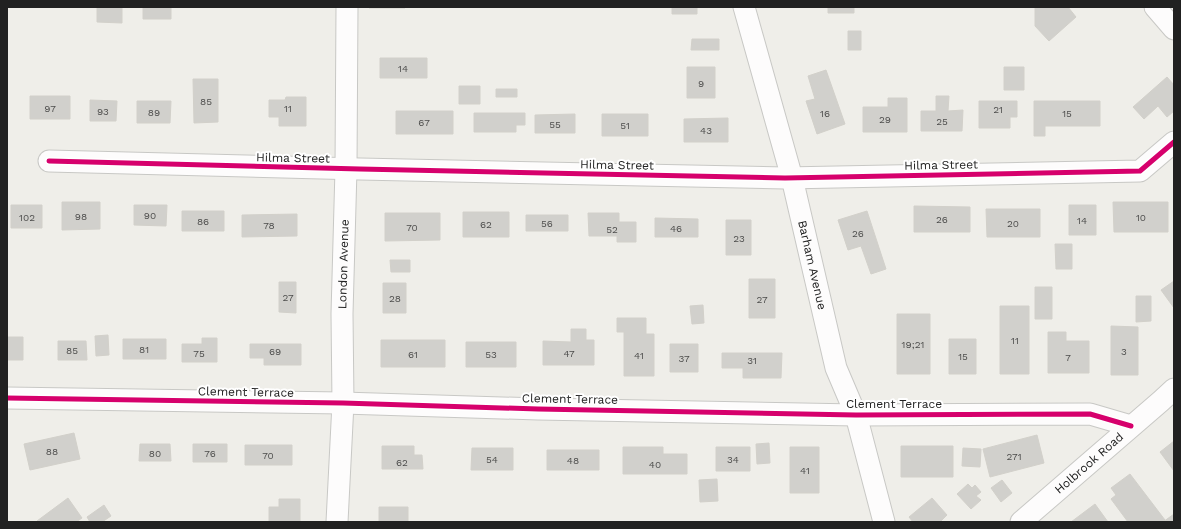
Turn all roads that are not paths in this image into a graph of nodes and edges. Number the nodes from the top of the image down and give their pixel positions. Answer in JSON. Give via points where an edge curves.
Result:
{"nodes":[{"id":1,"x":347,"y":7,"type":"edge"},
{"id":2,"x":744,"y":7,"type":"edge"},
{"id":3,"x":1155,"y":7,"type":"edge"},
{"id":4,"x":1174,"y":29,"type":"edge"},
{"id":5,"x":1174,"y":142,"type":"edge"},
{"id":6,"x":49,"y":161,"type":"dead end"},
{"id":7,"x":346,"y":169,"type":"junction"},
{"id":8,"x":792,"y":178,"type":"junction"},
{"id":9,"x":1174,"y":389,"type":"edge"},
{"id":10,"x":7,"y":398,"type":"edge"},
{"id":11,"x":343,"y":403,"type":"junction"},
{"id":12,"x":856,"y":415,"type":"junction"},
{"id":13,"x":1131,"y":426,"type":"junction"},
{"id":14,"x":337,"y":522,"type":"edge"},
{"id":15,"x":884,"y":522,"type":"edge"},
{"id":16,"x":1021,"y":522,"type":"edge"}],
"edges":[{"from":1,"to":7,"type":"street","name":"London Avenue"},
{"from":2,"to":8,"type":"street","name":"Barham Avenue"},
{"from":3,"to":4,"type":"street"},
{"from":5,"to":8,"type":"street","name":"Hilma Street","via":[[1140,171]]},
{"from":6,"to":7,"type":"street","name":"Hilma Street"},
{"from":7,"to":8,"type":"street","name":"Hilma Street"},
{"from":7,"to":11,"type":"street","name":"London Avenue","via":[[342,314]]},
{"from":8,"to":12,"type":"street","name":"Barham Avenue","via":[[836,368]]},
{"from":9,"to":13,"type":"street","name":"Holbrook Road"},
{"from":10,"to":11,"type":"street","name":"Clement Terrace"},
{"from":11,"to":12,"type":"street","name":"Clement Terrace"},
{"from":11,"to":14,"type":"street","name":"London Avenue"},
{"from":12,"to":13,"type":"street","name":"Clement Terrace","via":[[1090,414]]},
{"from":12,"to":15,"type":"street","name":"Barham Avenue"},
{"from":13,"to":16,"type":"street","name":"Holbrook Road"}]}
